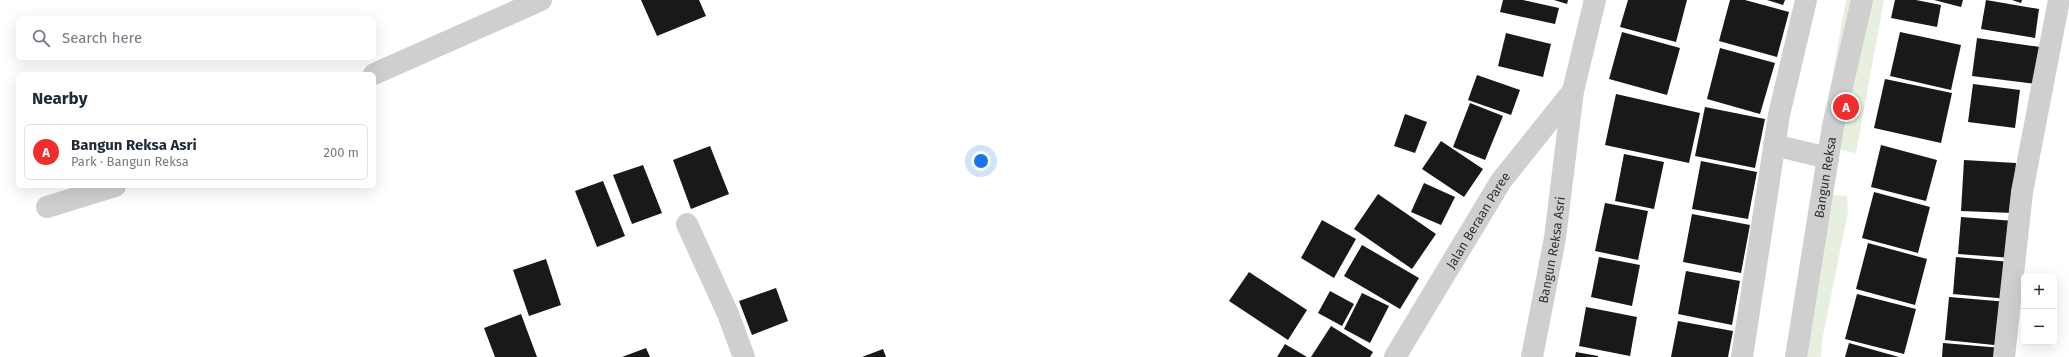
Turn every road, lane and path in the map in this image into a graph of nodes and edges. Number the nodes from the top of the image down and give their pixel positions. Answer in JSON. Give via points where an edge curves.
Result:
{"nodes":[{"id":1,"x":541,"y":0,"type":"edge"},
{"id":2,"x":1595,"y":0,"type":"edge"},
{"id":3,"x":1806,"y":0,"type":"edge"},
{"id":4,"x":1862,"y":0,"type":"edge"},
{"id":5,"x":2059,"y":0,"type":"edge"},
{"id":6,"x":376,"y":73,"type":"edge"},
{"id":7,"x":1574,"y":91,"type":"junction"},
{"id":8,"x":1774,"y":145,"type":"junction"},
{"id":9,"x":1828,"y":158,"type":"junction"},
{"id":10,"x":109,"y":188,"type":"edge"},
{"id":11,"x":47,"y":207,"type":"dead end"},
{"id":12,"x":687,"y":224,"type":"dead end"},
{"id":13,"x":742,"y":356,"type":"edge"},
{"id":14,"x":1395,"y":357,"type":"edge"},
{"id":15,"x":1532,"y":357,"type":"edge"},
{"id":16,"x":1742,"y":357,"type":"edge"},
{"id":17,"x":1796,"y":357,"type":"edge"},
{"id":18,"x":2004,"y":357,"type":"edge"}],
"edges":[{"from":1,"to":6,"type":"street"},
{"from":2,"to":7,"type":"street","name":"Bangun Reksa Asri"},
{"from":3,"to":8,"type":"street"},
{"from":4,"to":9,"type":"street","name":"Bangun Reksa"},
{"from":5,"to":18,"type":"street","via":[[2022,192]]},
{"from":7,"to":14,"type":"street","name":"Jalan Beraan Paree","via":[[1501,181]]},
{"from":7,"to":15,"type":"street","name":"Bangun Reksa Asri","via":[[1555,238]]},
{"from":8,"to":9,"type":"street"},
{"from":8,"to":16,"type":"street"},
{"from":9,"to":17,"type":"street","name":"Bangun Reksa"},
{"from":10,"to":11,"type":"street"},
{"from":12,"to":13,"type":"street","via":[[728,314]]}]}
